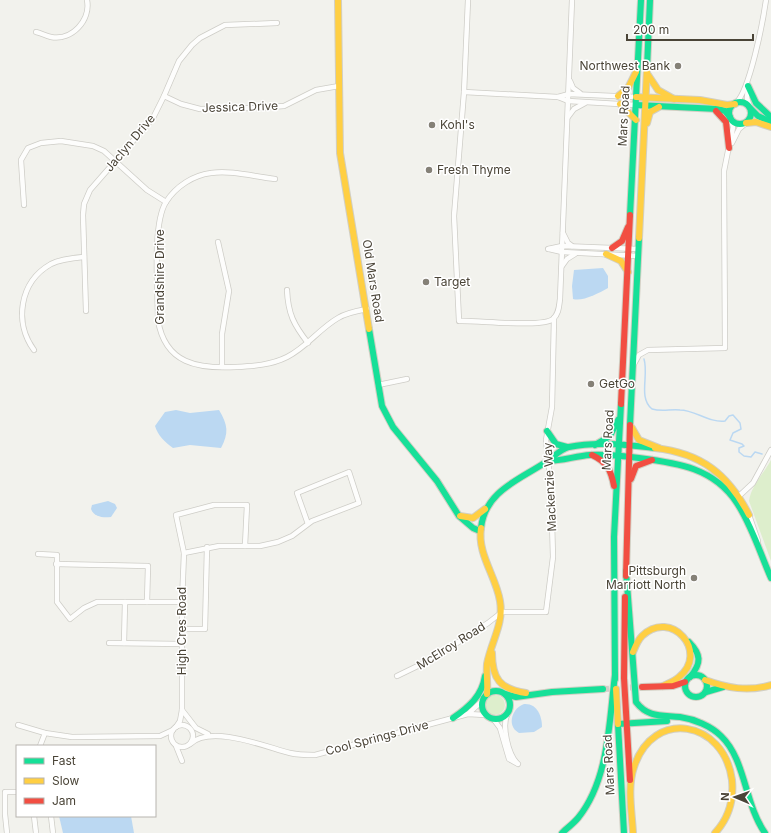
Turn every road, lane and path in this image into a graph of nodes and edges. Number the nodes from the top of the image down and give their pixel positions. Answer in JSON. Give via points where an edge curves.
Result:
{"nodes":[{"id":1,"x":87,"y":0,"type":"edge"},
{"id":2,"x":338,"y":0,"type":"edge"},
{"id":3,"x":468,"y":0,"type":"edge"},
{"id":4,"x":572,"y":0,"type":"edge"},
{"id":5,"x":641,"y":0,"type":"edge"},
{"id":6,"x":650,"y":0,"type":"edge"},
{"id":7,"x":766,"y":0,"type":"edge"},
{"id":8,"x":277,"y":23,"type":"dead end"},
{"id":9,"x":36,"y":32,"type":"dead end"},
{"id":10,"x":752,"y":63,"type":"junction"},
{"id":11,"x":638,"y":70,"type":"junction"},
{"id":12,"x":647,"y":71,"type":"junction"},
{"id":13,"x":570,"y":80,"type":"junction"},
{"id":14,"x":339,"y":86,"type":"junction"},
{"id":15,"x":748,"y":86,"type":"junction"},
{"id":16,"x":464,"y":92,"type":"junction"},
{"id":17,"x":569,"y":94,"type":"junction"},
{"id":18,"x":582,"y":94,"type":"junction"},
{"id":19,"x":164,"y":96,"type":"junction"},
{"id":20,"x":618,"y":96,"type":"junction"},
{"id":21,"x":558,"y":97,"type":"junction"},
{"id":22,"x":636,"y":97,"type":"junction"},
{"id":23,"x":646,"y":97,"type":"junction"},
{"id":24,"x":674,"y":98,"type":"junction"},
{"id":25,"x":568,"y":101,"type":"junction"},
{"id":26,"x":587,"y":102,"type":"junction"},
{"id":27,"x":736,"y":103,"type":"junction"},
{"id":28,"x":620,"y":104,"type":"junction"},
{"id":29,"x":636,"y":105,"type":"junction"},
{"id":30,"x":645,"y":106,"type":"junction"},
{"id":31,"x":659,"y":107,"type":"junction"},
{"id":32,"x":750,"y":107,"type":"junction"},
{"id":33,"x":709,"y":109,"type":"junction"},
{"id":34,"x":771,"y":117,"type":"edge"},
{"id":35,"x":568,"y":118,"type":"junction"},
{"id":36,"x":731,"y":118,"type":"junction"},
{"id":37,"x":636,"y":120,"type":"junction"},
{"id":38,"x":771,"y":122,"type":"edge"},
{"id":39,"x":746,"y":123,"type":"junction"},
{"id":40,"x":771,"y":127,"type":"edge"},
{"id":41,"x":729,"y":148,"type":"junction"},
{"id":42,"x":116,"y":161,"type":"junction"},
{"id":43,"x":641,"y":176,"type":"junction"},
{"id":44,"x":275,"y":180,"type":"dead end"},
{"id":45,"x":166,"y":202,"type":"junction"},
{"id":46,"x":24,"y":205,"type":"dead end"},
{"id":47,"x":630,"y":221,"type":"junction"},
{"id":48,"x":563,"y":232,"type":"junction"},
{"id":49,"x":218,"y":242,"type":"dead end"},
{"id":50,"x":562,"y":246,"type":"junction"},
{"id":51,"x":572,"y":246,"type":"junction"},
{"id":52,"x":612,"y":248,"type":"junction"},
{"id":53,"x":638,"y":249,"type":"junction"},
{"id":54,"x":562,"y":252,"type":"junction"},
{"id":55,"x":629,"y":252,"type":"junction"},
{"id":56,"x":578,"y":253,"type":"junction"},
{"id":57,"x":606,"y":254,"type":"junction"},
{"id":58,"x":638,"y":256,"type":"junction"},
{"id":59,"x":84,"y":257,"type":"junction"},
{"id":60,"x":561,"y":268,"type":"junction"},
{"id":61,"x":628,"y":273,"type":"junction"},
{"id":62,"x":287,"y":290,"type":"dead end"},
{"id":63,"x":366,"y":309,"type":"junction"},
{"id":64,"x":86,"y":311,"type":"dead end"},
{"id":65,"x":554,"y":318,"type":"junction"},
{"id":66,"x":308,"y":343,"type":"junction"},
{"id":67,"x":34,"y":350,"type":"dead end"},
{"id":68,"x":222,"y":368,"type":"junction"},
{"id":69,"x":632,"y":374,"type":"junction"},
{"id":70,"x":406,"y":379,"type":"dead end"},
{"id":71,"x":378,"y":385,"type":"junction"},
{"id":72,"x":620,"y":412,"type":"junction"},
{"id":73,"x":631,"y":424,"type":"junction"},
{"id":74,"x":547,"y":431,"type":"junction"},
{"id":75,"x":595,"y":445,"type":"junction"},
{"id":76,"x":619,"y":446,"type":"junction"},
{"id":77,"x":630,"y":446,"type":"junction"},
{"id":78,"x":568,"y":448,"type":"junction"},
{"id":79,"x":659,"y":448,"type":"junction"},
{"id":80,"x":771,"y":450,"type":"edge"},
{"id":81,"x":592,"y":455,"type":"junction"},
{"id":82,"x":618,"y":456,"type":"junction"},
{"id":83,"x":629,"y":457,"type":"junction"},
{"id":84,"x":652,"y":460,"type":"junction"},
{"id":85,"x":548,"y":461,"type":"junction"},
{"id":86,"x":628,"y":488,"type":"junction"},
{"id":87,"x":616,"y":495,"type":"junction"},
{"id":88,"x":739,"y":495,"type":"junction"},
{"id":89,"x":731,"y":496,"type":"junction"},
{"id":90,"x":736,"y":502,"type":"junction"},
{"id":91,"x":486,"y":508,"type":"junction"},
{"id":92,"x":749,"y":514,"type":"joint"},
{"id":93,"x":459,"y":516,"type":"junction"},
{"id":94,"x":308,"y":524,"type":"junction"},
{"id":95,"x":480,"y":531,"type":"junction"},
{"id":96,"x":245,"y":546,"type":"junction"},
{"id":97,"x":207,"y":547,"type":"junction"},
{"id":98,"x":184,"y":552,"type":"junction"},
{"id":99,"x":38,"y":554,"type":"dead end"},
{"id":100,"x":56,"y":564,"type":"junction"},
{"id":101,"x":766,"y":565,"type":"junction"},
{"id":102,"x":626,"y":571,"type":"junction"},
{"id":103,"x":771,"y":578,"type":"edge"},
{"id":104,"x":125,"y":602,"type":"junction"},
{"id":105,"x":147,"y":602,"type":"junction"},
{"id":106,"x":182,"y":602,"type":"junction"},
{"id":107,"x":502,"y":612,"type":"junction"},
{"id":108,"x":182,"y":629,"type":"junction"},
{"id":109,"x":689,"y":642,"type":"junction"},
{"id":110,"x":109,"y":643,"type":"dead end"},
{"id":111,"x":124,"y":643,"type":"junction"},
{"id":112,"x":182,"y":644,"type":"junction"},
{"id":113,"x":491,"y":650,"type":"junction"},
{"id":114,"x":632,"y":654,"type":"junction"},
{"id":115,"x":615,"y":675,"type":"junction"},
{"id":116,"x":397,"y":676,"type":"dead end"},
{"id":117,"x":690,"y":676,"type":"junction"},
{"id":118,"x":706,"y":680,"type":"junction"},
{"id":119,"x":685,"y":682,"type":"junction"},
{"id":120,"x":771,"y":685,"type":"edge"},
{"id":121,"x":663,"y":686,"type":"junction"},
{"id":122,"x":673,"y":686,"type":"junction"},
{"id":123,"x":642,"y":687,"type":"tunnel mouth"},
{"id":124,"x":723,"y":687,"type":"junction"},
{"id":125,"x":603,"y":689,"type":"tunnel mouth"},
{"id":126,"x":685,"y":690,"type":"junction"},
{"id":127,"x":498,"y":691,"type":"junction"},
{"id":128,"x":706,"y":692,"type":"junction"},
{"id":129,"x":487,"y":694,"type":"junction"},
{"id":130,"x":505,"y":694,"type":"junction"},
{"id":131,"x":534,"y":694,"type":"junction"},
{"id":132,"x":481,"y":702,"type":"junction"},
{"id":133,"x":510,"y":706,"type":"junction"},
{"id":134,"x":182,"y":710,"type":"junction"},
{"id":135,"x":468,"y":714,"type":"junction"},
{"id":136,"x":485,"y":715,"type":"junction"},
{"id":137,"x":507,"y":715,"type":"junction"},
{"id":138,"x":453,"y":718,"type":"junction"},
{"id":139,"x":494,"y":720,"type":"junction"},
{"id":140,"x":692,"y":721,"type":"junction"},
{"id":141,"x":618,"y":724,"type":"junction"},
{"id":142,"x":626,"y":724,"type":"junction"},
{"id":143,"x":18,"y":725,"type":"dead end"},
{"id":144,"x":175,"y":728,"type":"junction"},
{"id":145,"x":191,"y":730,"type":"junction"},
{"id":146,"x":44,"y":734,"type":"junction"},
{"id":147,"x":208,"y":734,"type":"junction"},
{"id":148,"x":160,"y":736,"type":"junction"},
{"id":149,"x":214,"y":737,"type":"junction"},
{"id":150,"x":40,"y":745,"type":"edge"},
{"id":151,"x":175,"y":745,"type":"junction"},
{"id":152,"x":189,"y":745,"type":"junction"},
{"id":153,"x":630,"y":790,"type":"junction"},
{"id":154,"x":16,"y":792,"type":"edge"},
{"id":155,"x":34,"y":817,"type":"edge"},
{"id":156,"x":51,"y":817,"type":"edge"},
{"id":157,"x":7,"y":833,"type":"edge"},
{"id":158,"x":36,"y":833,"type":"edge"},
{"id":159,"x":53,"y":833,"type":"edge"},
{"id":160,"x":562,"y":833,"type":"edge"},
{"id":161,"x":624,"y":833,"type":"edge"},
{"id":162,"x":633,"y":833,"type":"edge"},
{"id":163,"x":715,"y":833,"type":"edge"},
{"id":164,"x":765,"y":833,"type":"edge"}],
"edges":[{"from":1,"to":9,"type":"street","via":[[86,16],[74,32],[52,37]]},
{"from":2,"to":14,"type":"main road","name":"Old Mars Road"},
{"from":3,"to":16,"type":"street"},
{"from":4,"to":13,"type":"street","name":"Mackenzie Way"},
{"from":5,"to":11,"type":"main road","name":"Mars Road"},
{"from":6,"to":12,"type":"main road","name":"Mars Road"},
{"from":7,"to":10,"type":"street"},
{"from":8,"to":19,"type":"street","name":"Jaclyn Drive","via":[[225,25],[200,38],[178,62]]},
{"from":10,"to":15,"type":"street"},
{"from":10,"to":27,"type":"street","via":[[743,94]]},
{"from":11,"to":20,"type":"main road","via":[[628,88]]},
{"from":11,"to":22,"type":"main road","name":"Mars Road"},
{"from":12,"to":23,"type":"main road","name":"Mars Road"},
{"from":12,"to":24,"type":"main road","via":[[656,89]]},
{"from":13,"to":17,"type":"street","name":"Mackenzie Way"},
{"from":13,"to":18,"type":"street","via":[[573,88]]},
{"from":14,"to":19,"type":"street","name":"Jessica Drive","via":[[316,90],[284,106],[258,108],[200,108],[181,104]]},
{"from":14,"to":63,"type":"main road","name":"Old Mars Road","via":[[340,153]]},
{"from":15,"to":32,"type":"street","via":[[747,98]]},
{"from":15,"to":34,"type":"main road","via":[[756,103]]},
{"from":16,"to":21,"type":"street"},
{"from":16,"to":65,"type":"street","via":[[454,216],[459,321],[541,323]]},
{"from":17,"to":18,"type":"street"},
{"from":17,"to":21,"type":"street"},
{"from":17,"to":25,"type":"street","name":"Mackenzie Way"},
{"from":18,"to":20,"type":"street"},
{"from":19,"to":42,"type":"street","name":"Jaclyn Drive","via":[[153,118]]},
{"from":20,"to":22,"type":"street"},
{"from":21,"to":25,"type":"street"},
{"from":22,"to":23,"type":"main road"},
{"from":22,"to":29,"type":"main road","name":"Mars Road"},
{"from":23,"to":24,"type":"main road"},
{"from":23,"to":30,"type":"main road","name":"Mars Road"},
{"from":24,"to":27,"type":"main road","via":[[727,105]]},
{"from":25,"to":26,"type":"street"},
{"from":25,"to":35,"type":"street","name":"Mackenzie Way"},
{"from":26,"to":28,"type":"street"},
{"from":26,"to":35,"type":"street","via":[[574,109]]},
{"from":27,"to":32,"type":"main road","via":[[744,103]]},
{"from":27,"to":36,"type":"main road","via":[[730,108]]},
{"from":28,"to":29,"type":"street"},
{"from":28,"to":37,"type":"main road"},
{"from":29,"to":30,"type":"main road"},
{"from":29,"to":37,"type":"main road","name":"Mars Road"},
{"from":30,"to":31,"type":"main road"},
{"from":30,"to":43,"type":"main road","name":"Mars Road"},
{"from":31,"to":33,"type":"main road"},
{"from":31,"to":43,"type":"main road","via":[[652,110],[648,118]]},
{"from":32,"to":38,"type":"main road","via":[[758,116]]},
{"from":32,"to":39,"type":"main road","via":[[751,117]]},
{"from":33,"to":36,"type":"main road","via":[[723,110]]},
{"from":33,"to":41,"type":"main road","via":[[719,112],[726,119]]},
{"from":35,"to":48,"type":"street","name":"Mackenzie Way"},
{"from":36,"to":39,"type":"main road","via":[[737,124]]},
{"from":36,"to":41,"type":"street","via":[[733,130]]},
{"from":37,"to":47,"type":"main road","name":"Mars Road"},
{"from":39,"to":40,"type":"main road","via":[[756,122]]},
{"from":39,"to":41,"type":"street","via":[[739,129]]},
{"from":41,"to":69,"type":"street","via":[[724,171],[725,348],[643,352],[637,357]]},
{"from":42,"to":45,"type":"street","via":[[147,190]]},
{"from":42,"to":46,"type":"street","via":[[94,146],[61,141],[34,145],[28,148],[21,160]]},
{"from":42,"to":59,"type":"street","name":"Jaclyn Drive","via":[[86,196],[83,216]]},
{"from":43,"to":53,"type":"main road","name":"Mars Road"},
{"from":44,"to":45,"type":"street","name":"Grandshire Drive","via":[[225,173],[205,174],[183,184]]},
{"from":45,"to":68,"type":"street","name":"Grandshire Drive","via":[[161,214],[158,240],[159,328],[168,346],[182,359],[201,367]]},
{"from":47,"to":52,"type":"main road","via":[[622,241]]},
{"from":47,"to":55,"type":"main road","name":"Mars Road"},
{"from":48,"to":50,"type":"street","name":"Mackenzie Way"},
{"from":48,"to":51,"type":"street","via":[[566,241]]},
{"from":49,"to":68,"type":"street","via":[[229,287],[222,334]]},
{"from":50,"to":51,"type":"street"},
{"from":50,"to":54,"type":"street","name":"Mackenzie Way"},
{"from":50,"to":54,"type":"street","via":[[548,249]]},
{"from":51,"to":52,"type":"street"},
{"from":52,"to":55,"type":"street"},
{"from":53,"to":55,"type":"street"},
{"from":53,"to":58,"type":"main road","name":"Mars Road"},
{"from":54,"to":56,"type":"street"},
{"from":54,"to":60,"type":"street","name":"Mackenzie Way"},
{"from":55,"to":57,"type":"street"},
{"from":55,"to":58,"type":"street"},
{"from":55,"to":61,"type":"main road","name":"Mars Road"},
{"from":56,"to":57,"type":"street"},
{"from":56,"to":60,"type":"street","via":[[567,259]]},
{"from":57,"to":61,"type":"main road","via":[[621,261]]},
{"from":58,"to":69,"type":"main road","name":"Mars Road"},
{"from":59,"to":64,"type":"street","name":"Jaclyn Drive"},
{"from":59,"to":67,"type":"street","via":[[50,264],[29,286],[23,302],[22,318],[27,340]]},
{"from":60,"to":65,"type":"street","name":"Mackenzie Way","via":[[558,313]]},
{"from":61,"to":72,"type":"main road","name":"Mars Road"},
{"from":62,"to":66,"type":"street","via":[[288,304],[295,326]]},
{"from":63,"to":66,"type":"street","name":"Grandshire Drive","via":[[344,314]]},
{"from":63,"to":71,"type":"main road","name":"Old Mars Road"},
{"from":65,"to":74,"type":"street","name":"Mackenzie Way","via":[[552,407]]},
{"from":66,"to":68,"type":"street","name":"Grandshire Drive","via":[[294,354],[266,364]]},
{"from":69,"to":73,"type":"main road","name":"Mars Road"},
{"from":70,"to":71,"type":"street"},
{"from":71,"to":93,"type":"main road","name":"Old Mars Road","via":[[386,417],[437,481]]},
{"from":72,"to":75,"type":"main road","via":[[612,432],[604,441]]},
{"from":72,"to":76,"type":"main road","name":"Mars Road"},
{"from":73,"to":77,"type":"main road","name":"Mars Road"},
{"from":73,"to":79,"type":"main road","via":[[634,435],[639,440]]},
{"from":74,"to":78,"type":"main road","via":[[556,444]]},
{"from":74,"to":85,"type":"street","name":"Mackenzie Way"},
{"from":75,"to":76,"type":"main road"},
{"from":75,"to":78,"type":"main road"},
{"from":76,"to":77,"type":"main road"},
{"from":76,"to":82,"type":"main road","name":"Mars Road"},
{"from":77,"to":79,"type":"main road"},
{"from":77,"to":83,"type":"main road","name":"Mars Road"},
{"from":78,"to":85,"type":"main road","via":[[554,454]]},
{"from":79,"to":88,"type":"main road","via":[[695,457],[721,474]]},
{"from":80,"to":88,"type":"street","via":[[753,482]]},
{"from":81,"to":82,"type":"main road"},
{"from":81,"to":85,"type":"main road"},
{"from":81,"to":87,"type":"main road","via":[[604,461],[610,468]]},
{"from":82,"to":83,"type":"main road"},
{"from":82,"to":87,"type":"main road","name":"Mars Road"},
{"from":83,"to":84,"type":"main road"},
{"from":83,"to":86,"type":"main road","name":"Mars Road"},
{"from":84,"to":86,"type":"main road","via":[[636,466]]},
{"from":84,"to":89,"type":"main road","via":[[671,460],[696,468],[718,482]]},
{"from":85,"to":91,"type":"main road","via":[[507,485]]},
{"from":85,"to":107,"type":"street","name":"Mackenzie Way","via":[[553,551],[546,612]]},
{"from":86,"to":102,"type":"main road","name":"Mars Road"},
{"from":87,"to":115,"type":"main road","name":"Mars Road"},
{"from":88,"to":89,"type":"street"},
{"from":88,"to":90,"type":"street"},
{"from":88,"to":92,"type":"main road"},
{"from":89,"to":90,"type":"main road"},
{"from":90,"to":101,"type":"main road"},
{"from":91,"to":93,"type":"main road","via":[[473,518]]},
{"from":91,"to":95,"type":"main road"},
{"from":92,"to":101,"type":"street"},
{"from":93,"to":95,"type":"main road","name":"Old Mars Road"},
{"from":94,"to":94,"type":"street","via":[[359,503],[350,472],[297,493]]},
{"from":94,"to":96,"type":"street","via":[[292,536],[278,542]]},
{"from":95,"to":107,"type":"main road","via":[[484,560],[499,596]]},
{"from":96,"to":97,"type":"street"},
{"from":96,"to":98,"type":"street","name":"High Cres Road","via":[[247,505],[214,505],[176,515]]},
{"from":97,"to":98,"type":"street"},
{"from":97,"to":108,"type":"street","via":[[205,629]]},
{"from":98,"to":106,"type":"street","name":"High Cres Road"},
{"from":99,"to":100,"type":"street","via":[[57,555]]},
{"from":100,"to":104,"type":"street","via":[[57,602],[70,619],[94,603]]},
{"from":100,"to":105,"type":"street","via":[[148,566]]},
{"from":101,"to":103,"type":"main road"},
{"from":102,"to":114,"type":"main road"},
{"from":102,"to":142,"type":"main road","name":"Mars Road"},
{"from":104,"to":105,"type":"street"},
{"from":104,"to":111,"type":"street"},
{"from":105,"to":106,"type":"street"},
{"from":106,"to":108,"type":"street","name":"High Cres Road"},
{"from":107,"to":113,"type":"main road"},
{"from":107,"to":116,"type":"street","name":"McElroy Road","via":[[488,624],[432,659]]},
{"from":108,"to":112,"type":"street","name":"High Cres Road"},
{"from":109,"to":114,"type":"main road","via":[[680,632],[659,626],[650,629],[639,638]]},
{"from":109,"to":117,"type":"main road","via":[[698,651],[699,662]]},
{"from":109,"to":121,"type":"main road","via":[[690,653],[682,676]]},
{"from":110,"to":111,"type":"street"},
{"from":111,"to":112,"type":"street"},
{"from":112,"to":134,"type":"street","name":"High Cres Road"},
{"from":113,"to":127,"type":"main road","via":[[489,676]]},
{"from":113,"to":129,"type":"main road","via":[[487,666]]},
{"from":113,"to":131,"type":"main road","via":[[493,671],[500,682],[510,691]]},
{"from":113,"to":138,"type":"main road","via":[[486,662],[485,680],[478,696],[470,706]]},
{"from":114,"to":140,"type":"main road","via":[[635,697],[639,708],[649,715],[681,717]]},
{"from":115,"to":141,"type":"main road","name":"Mars Road"},
{"from":115,"to":160,"type":"main road","via":[[607,736],[596,789],[582,814]]},
{"from":117,"to":118,"type":"main road","via":[[698,675]]},
{"from":117,"to":119,"type":"main road"},
{"from":118,"to":124,"type":"main road"},
{"from":118,"to":128,"type":"main road"},
{"from":119,"to":122,"type":"main road"},
{"from":119,"to":126,"type":"main road"},
{"from":120,"to":124,"type":"main road","via":[[755,688]]},
{"from":121,"to":122,"type":"main road"},
{"from":121,"to":123,"type":"main road"},
{"from":122,"to":126,"type":"main road"},
{"from":124,"to":128,"type":"main road"},
{"from":125,"to":131,"type":"main road"},
{"from":126,"to":128,"type":"main road","via":[[693,698],[700,697]]},
{"from":127,"to":129,"type":"main road"},
{"from":127,"to":130,"type":"main road"},
{"from":129,"to":132,"type":"main road"},
{"from":130,"to":131,"type":"main road","via":[[516,697]]},
{"from":130,"to":133,"type":"main road"},
{"from":131,"to":133,"type":"main road"},
{"from":132,"to":135,"type":"street","name":"Cool Springs Drive"},
{"from":132,"to":136,"type":"main road"},
{"from":133,"to":137,"type":"main road"},
{"from":134,"to":144,"type":"street","name":"High Cres Road","via":[[180,721]]},
{"from":134,"to":147,"type":"street","via":[[196,728]]},
{"from":135,"to":136,"type":"street","name":"Cool Springs Drive"},
{"from":135,"to":138,"type":"street","name":"Cool Springs Drive"},
{"from":136,"to":139,"type":"main road"},
{"from":137,"to":139,"type":"main road"},
{"from":137,"to":139,"type":"street","via":[[505,728],[512,755],[518,764],[509,759],[500,728]]},
{"from":138,"to":149,"type":"street","name":"Cool Springs Drive","via":[[315,755],[290,753],[250,740]]},
{"from":140,"to":142,"type":"main road"},
{"from":140,"to":164,"type":"main road","via":[[714,730],[730,746],[738,764],[750,808]]},
{"from":141,"to":142,"type":"main road"},
{"from":141,"to":161,"type":"main road","name":"Mars Road"},
{"from":142,"to":153,"type":"main road","name":"Mars Road"},
{"from":143,"to":146,"type":"street"},
{"from":144,"to":145,"type":"street","via":[[183,725]]},
{"from":144,"to":148,"type":"street"},
{"from":144,"to":151,"type":"street","via":[[171,737]]},
{"from":145,"to":147,"type":"street","name":"Cool Springs Drive"},
{"from":145,"to":152,"type":"street","via":[[193,737]]},
{"from":146,"to":148,"type":"street","via":[[72,737]]},
{"from":146,"to":150,"type":"street"},
{"from":147,"to":149,"type":"street","name":"Cool Springs Drive"},
{"from":148,"to":151,"type":"street"},
{"from":149,"to":152,"type":"street","name":"Cool Springs Drive","via":[[198,739]]},
{"from":151,"to":152,"type":"street","via":[[182,748]]},
{"from":151,"to":152,"type":"street","via":[[182,761]]},
{"from":153,"to":162,"type":"main road","name":"Mars Road"},
{"from":153,"to":163,"type":"main road","via":[[637,757],[654,737],[680,728],[704,733],[725,753],[733,776],[731,808]]},
{"from":154,"to":157,"type":"street","via":[[5,792]]},
{"from":155,"to":158,"type":"street"},
{"from":156,"to":159,"type":"street"}]}
